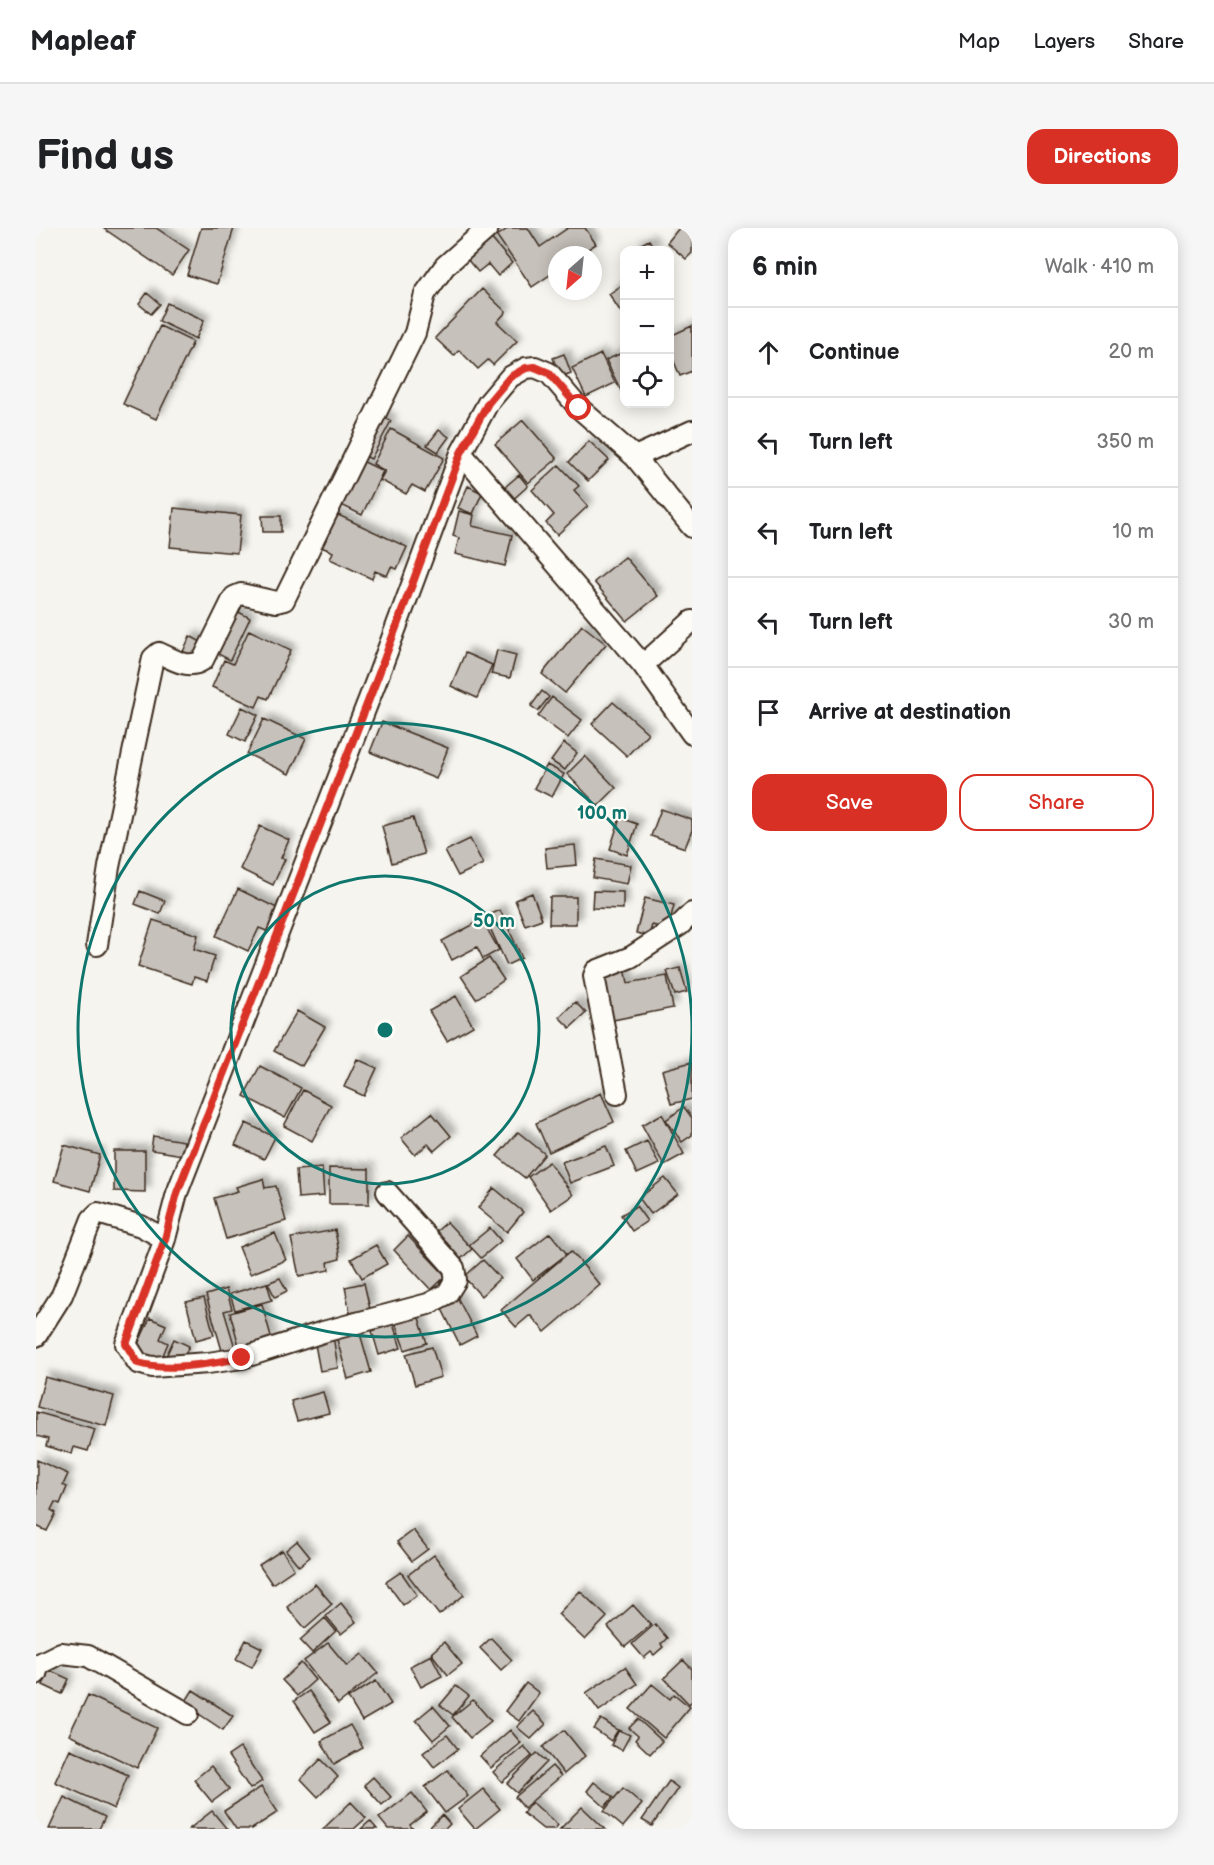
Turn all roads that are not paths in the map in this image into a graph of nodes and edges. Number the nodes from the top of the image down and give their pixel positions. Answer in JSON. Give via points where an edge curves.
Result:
{"nodes":[{"id":1,"x":488,"y":228,"type":"edge"},
{"id":2,"x":692,"y":431,"type":"edge"},
{"id":3,"x":461,"y":453,"type":"junction"},
{"id":4,"x":635,"y":458,"type":"junction"},
{"id":5,"x":692,"y":527,"type":"edge"},
{"id":6,"x":692,"y":621,"type":"edge"},
{"id":7,"x":643,"y":665,"type":"junction"},
{"id":8,"x":692,"y":734,"type":"edge"},
{"id":9,"x":692,"y":913,"type":"edge"},
{"id":10,"x":96,"y":945,"type":"dead end"},
{"id":11,"x":617,"y":1094,"type":"dead end"},
{"id":12,"x":387,"y":1192,"type":"dead end"},
{"id":13,"x":165,"y":1239,"type":"junction"},
{"id":14,"x":36,"y":1336,"type":"edge"},
{"id":15,"x":36,"y":1674,"type":"edge"},
{"id":16,"x":188,"y":1714,"type":"dead end"}],
"edges":[{"from":1,"to":10,"type":"street","via":[[445,266],[425,294],[415,333],[284,600],[276,602],[249,594],[234,597],[203,660],[195,665],[159,653],[153,658]]},
{"from":2,"to":4,"type":"street"},
{"from":3,"to":4,"type":"street","via":[[488,403],[510,377],[535,367],[549,373],[579,408]]},
{"from":3,"to":7,"type":"street"},
{"from":3,"to":13,"type":"street","via":[[177,1193]]},
{"from":4,"to":5,"type":"street"},
{"from":6,"to":7,"type":"street"},
{"from":7,"to":8,"type":"street"},
{"from":9,"to":11,"type":"street","via":[[680,926],[631,957],[596,971]]},
{"from":12,"to":13,"type":"street","via":[[454,1268],[456,1280],[447,1294],[428,1304],[242,1358],[152,1367],[138,1363],[128,1349],[126,1344]]},
{"from":13,"to":14,"type":"street","via":[[141,1226],[98,1213],[92,1219],[62,1295]]},
{"from":15,"to":16,"type":"street","via":[[39,1664],[61,1653],[88,1656]]}]}
